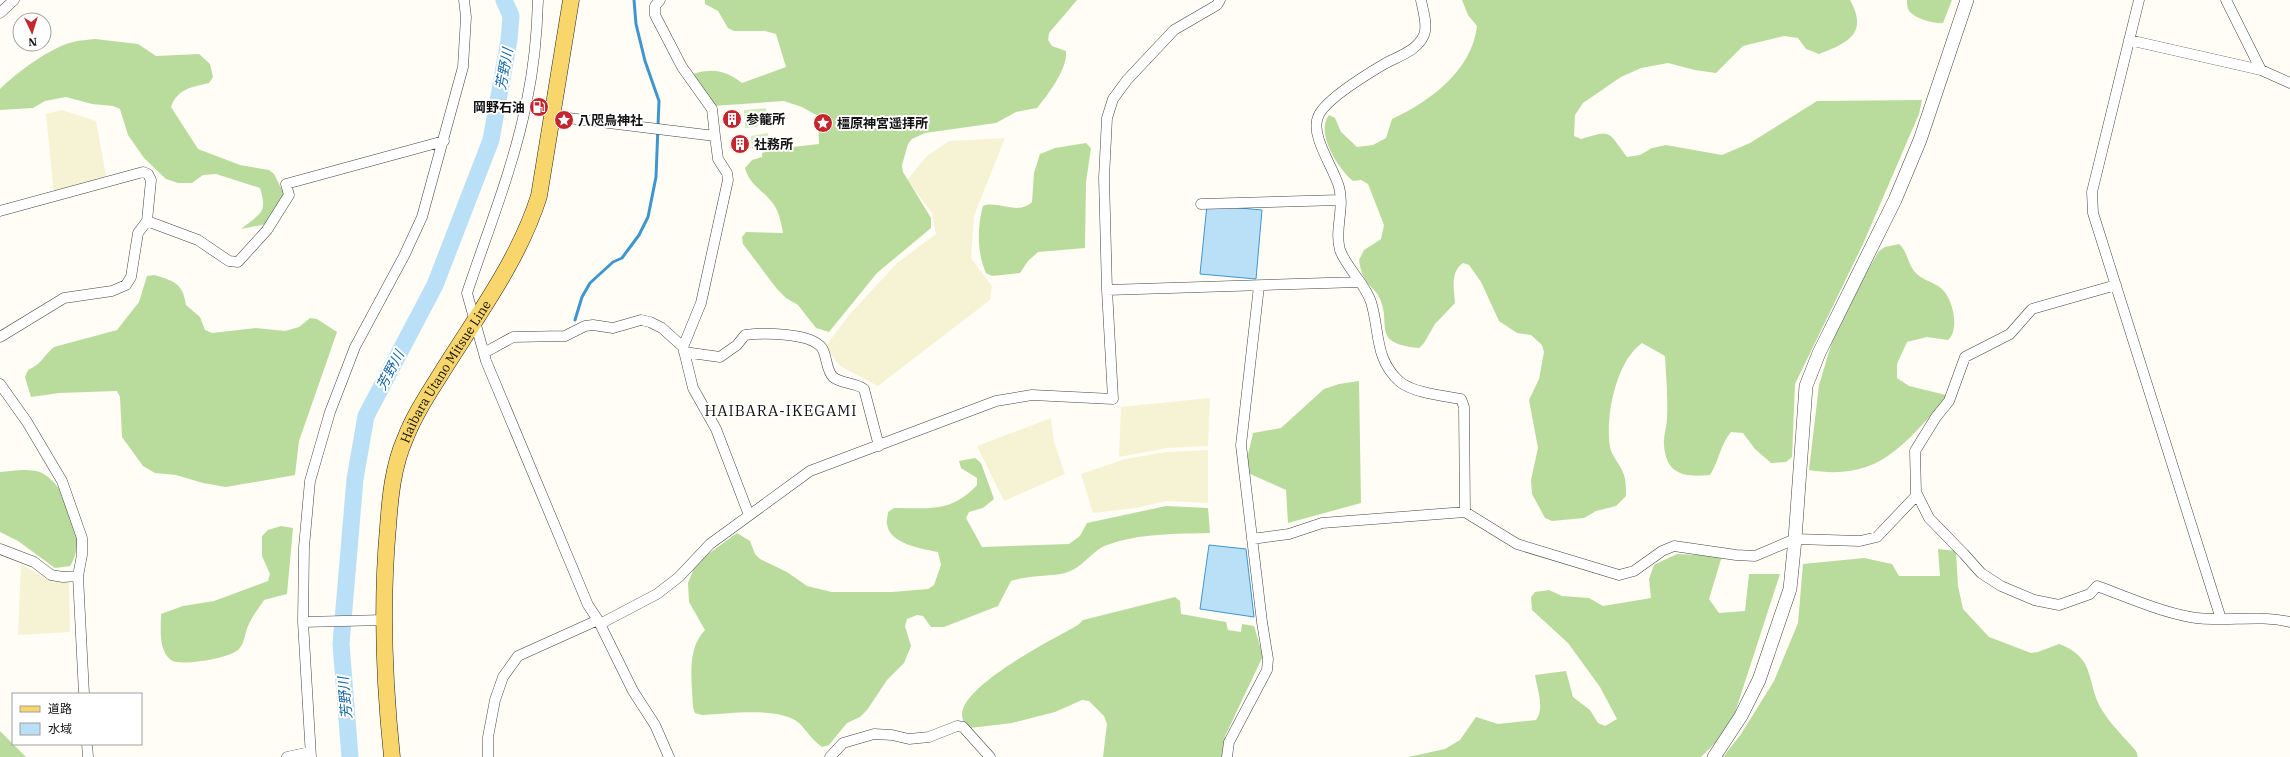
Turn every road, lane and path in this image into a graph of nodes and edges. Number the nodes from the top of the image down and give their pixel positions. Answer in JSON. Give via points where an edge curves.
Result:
{"nodes":[{"id":1,"x":14,"y":0,"type":"edge"},
{"id":2,"x":464,"y":0,"type":"edge"},
{"id":3,"x":538,"y":0,"type":"edge"},
{"id":4,"x":571,"y":0,"type":"edge"},
{"id":5,"x":660,"y":0,"type":"edge"},
{"id":6,"x":1220,"y":0,"type":"edge"},
{"id":7,"x":1421,"y":0,"type":"edge"},
{"id":8,"x":1967,"y":0,"type":"edge"},
{"id":9,"x":2139,"y":0,"type":"edge"},
{"id":10,"x":2226,"y":0,"type":"edge"},
{"id":11,"x":0,"y":12,"type":"edge"},
{"id":12,"x":2130,"y":40,"type":"junction"},
{"id":13,"x":2261,"y":70,"type":"junction"},
{"id":14,"x":2290,"y":82,"type":"edge"},
{"id":15,"x":552,"y":116,"type":"junction"},
{"id":16,"x":715,"y":136,"type":"junction"},
{"id":17,"x":444,"y":141,"type":"junction"},
{"id":18,"x":1340,"y":200,"type":"junction"},
{"id":19,"x":1201,"y":204,"type":"dead end"},
{"id":20,"x":0,"y":211,"type":"edge"},
{"id":21,"x":147,"y":221,"type":"junction"},
{"id":22,"x":1360,"y":282,"type":"junction"},
{"id":23,"x":2116,"y":285,"type":"junction"},
{"id":24,"x":1259,"y":286,"type":"junction"},
{"id":25,"x":1107,"y":290,"type":"junction"},
{"id":26,"x":473,"y":320,"type":"junction"},
{"id":27,"x":0,"y":337,"type":"edge"},
{"id":28,"x":684,"y":349,"type":"junction"},
{"id":29,"x":484,"y":353,"type":"junction"},
{"id":30,"x":0,"y":384,"type":"edge"},
{"id":31,"x":879,"y":446,"type":"junction"},
{"id":32,"x":1916,"y":492,"type":"junction"},
{"id":33,"x":1465,"y":512,"type":"junction"},
{"id":34,"x":749,"y":515,"type":"junction"},
{"id":35,"x":1252,"y":539,"type":"junction"},
{"id":36,"x":1796,"y":539,"type":"junction"},
{"id":37,"x":0,"y":549,"type":"edge"},
{"id":38,"x":78,"y":576,"type":"junction"},
{"id":39,"x":2220,"y":619,"type":"junction"},
{"id":40,"x":379,"y":620,"type":"junction"},
{"id":41,"x":306,"y":622,"type":"junction"},
{"id":42,"x":599,"y":622,"type":"junction"},
{"id":43,"x":2290,"y":622,"type":"edge"},
{"id":44,"x":84,"y":693,"type":"edge"},
{"id":45,"x":87,"y":745,"type":"edge"},
{"id":46,"x":310,"y":754,"type":"edge"},
{"id":47,"x":88,"y":757,"type":"edge"},
{"id":48,"x":287,"y":757,"type":"edge"},
{"id":49,"x":392,"y":757,"type":"edge"},
{"id":50,"x":488,"y":757,"type":"edge"},
{"id":51,"x":669,"y":757,"type":"edge"},
{"id":52,"x":830,"y":757,"type":"edge"},
{"id":53,"x":990,"y":757,"type":"edge"},
{"id":54,"x":1228,"y":757,"type":"edge"},
{"id":55,"x":1714,"y":757,"type":"edge"}],
"edges":[{"from":1,"to":11,"type":"street"},
{"from":2,"to":17,"type":"street","via":[[466,17],[463,67]]},
{"from":3,"to":26,"type":"street","via":[[536,44],[527,101],[513,155],[467,293]]},
{"from":4,"to":15,"type":"main road","name":"Haibara Utano Mitsue Line"},
{"from":5,"to":16,"type":"street","via":[[655,6],[655,15],[682,67],[712,109]]},
{"from":6,"to":25,"type":"street","via":[[1217,5],[1174,30],[1127,80],[1113,99],[1107,118],[1104,178]]},
{"from":7,"to":18,"type":"street","via":[[1425,23],[1424,35],[1417,46],[1384,64],[1326,104],[1318,117],[1316,130],[1339,188]]},
{"from":8,"to":36,"type":"street","via":[[1920,140],[1898,193],[1806,386]]},
{"from":9,"to":12,"type":"street"},
{"from":10,"to":13,"type":"street"},
{"from":12,"to":13,"type":"street"},
{"from":12,"to":23,"type":"street","via":[[2092,192],[2093,213]]},
{"from":13,"to":14,"type":"street"},
{"from":15,"to":16,"type":"street"},
{"from":15,"to":26,"type":"main road","name":"Haibara Utano Mitsue Line","via":[[539,196],[530,224],[510,263]]},
{"from":16,"to":28,"type":"street","via":[[718,159],[727,173],[728,180],[702,303]]},
{"from":17,"to":21,"type":"street","via":[[286,184],[289,195],[267,230],[238,262],[229,261],[198,240]]},
{"from":17,"to":41,"type":"street","via":[[422,217],[355,348],[330,412],[310,481],[304,547]]},
{"from":18,"to":19,"type":"street"},
{"from":18,"to":22,"type":"street","via":[[1340,249],[1347,266]]},
{"from":20,"to":21,"type":"street","via":[[143,172],[148,174],[151,180]]},
{"from":21,"to":27,"type":"street","via":[[138,233],[131,277],[126,285],[112,291],[64,298]]},
{"from":22,"to":24,"type":"street"},
{"from":22,"to":33,"type":"street","via":[[1371,301],[1382,358],[1401,382],[1426,393],[1461,400],[1464,407]]},
{"from":23,"to":32,"type":"street","via":[[2032,309],[2010,334],[1965,356],[1949,401],[1915,451]]},
{"from":23,"to":39,"type":"street"},
{"from":24,"to":25,"type":"street"},
{"from":24,"to":35,"type":"street","via":[[1241,445]]},
{"from":25,"to":31,"type":"street","via":[[1113,399],[1032,395],[996,401]]},
{"from":26,"to":29,"type":"street"},
{"from":26,"to":40,"type":"main road","name":"Haibara Utano Mitsue Line","via":[[404,439],[389,509]]},
{"from":28,"to":29,"type":"street","via":[[662,328],[641,320],[613,328],[585,326],[565,336],[513,338]]},
{"from":28,"to":31,"type":"street","via":[[720,357],[745,335],[761,333],[795,336],[813,341],[822,348],[832,376],[837,380],[858,384],[864,389]]},
{"from":28,"to":34,"type":"street","via":[[693,388],[716,429]]},
{"from":29,"to":42,"type":"street","via":[[588,605]]},
{"from":30,"to":38,"type":"street","via":[[27,422],[62,481],[82,538]]},
{"from":31,"to":34,"type":"street","via":[[810,471]]},
{"from":32,"to":36,"type":"street","via":[[1909,504],[1877,537],[1860,541]]},
{"from":32,"to":39,"type":"street","via":[[1929,518],[1981,573],[2001,586],[2034,600],[2059,605],[2090,594],[2097,586],[2190,617]]},
{"from":33,"to":35,"type":"street","via":[[1322,522],[1289,534]]},
{"from":33,"to":36,"type":"street","via":[[1517,544],[1620,575],[1634,571],[1662,551],[1674,546],[1755,556]]},
{"from":34,"to":42,"type":"street","via":[[710,544],[679,577],[662,589]]},
{"from":35,"to":54,"type":"street","via":[[1268,659],[1267,670],[1228,742]]},
{"from":36,"to":55,"type":"street","via":[[1790,589],[1762,672],[1741,716]]},
{"from":37,"to":38,"type":"street","via":[[34,562],[51,574],[63,577]]},
{"from":38,"to":44,"type":"street"},
{"from":39,"to":43,"type":"street","via":[[2276,619]]},
{"from":40,"to":41,"type":"street"},
{"from":40,"to":49,"type":"main road","name":"Haibara Utano Mitsue Line"},
{"from":41,"to":46,"type":"street"},
{"from":42,"to":50,"type":"street","via":[[518,656],[503,677],[495,700],[488,738]]},
{"from":42,"to":51,"type":"street","via":[[633,691],[655,725]]},
{"from":45,"to":47,"type":"street"},
{"from":46,"to":48,"type":"street"},
{"from":52,"to":53,"type":"street","via":[[843,743],[874,734],[910,739],[928,737],[957,726],[963,727]]}]}
